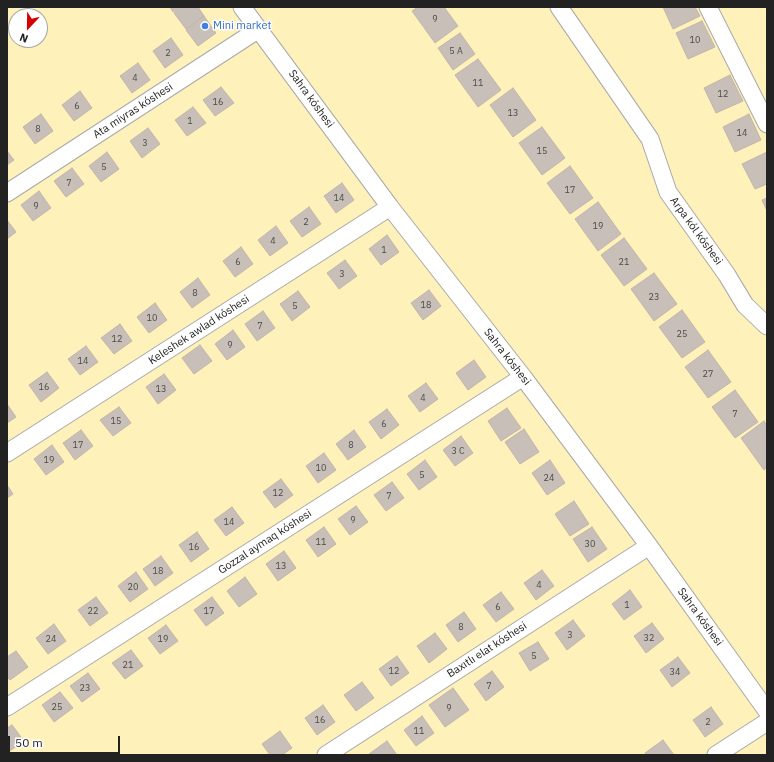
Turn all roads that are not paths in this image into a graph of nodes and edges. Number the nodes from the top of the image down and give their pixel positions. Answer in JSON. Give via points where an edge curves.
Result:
{"nodes":[{"id":1,"x":242,"y":7,"type":"edge"},
{"id":2,"x":559,"y":7,"type":"edge"},
{"id":3,"x":708,"y":7,"type":"edge"},
{"id":4,"x":259,"y":29,"type":"junction"},
{"id":5,"x":767,"y":124,"type":"edge"},
{"id":6,"x":7,"y":193,"type":"edge"},
{"id":7,"x":390,"y":207,"type":"junction"},
{"id":8,"x":767,"y":326,"type":"edge"},
{"id":9,"x":523,"y":377,"type":"junction"},
{"id":10,"x":7,"y":453,"type":"edge"},
{"id":11,"x":649,"y":546,"type":"junction"},
{"id":12,"x":7,"y":707,"type":"edge"},
{"id":13,"x":767,"y":711,"type":"edge"},
{"id":14,"x":767,"y":722,"type":"edge"},
{"id":15,"x":326,"y":755,"type":"edge"},
{"id":16,"x":716,"y":755,"type":"edge"}],
"edges":[{"from":1,"to":4,"type":"street","name":"Sahra kóshesi"},
{"from":2,"to":8,"type":"street","name":"Arpa kól kóshesi","via":[[650,139],[668,192],[727,275],[745,305]]},
{"from":3,"to":5,"type":"street"},
{"from":4,"to":6,"type":"street","name":"Ata miyras kóshesi"},
{"from":4,"to":7,"type":"street","name":"Sahra kóshesi"},
{"from":7,"to":9,"type":"street","name":"Sahra kóshesi"},
{"from":7,"to":10,"type":"street","name":"Keleshek awlad kóshesi"},
{"from":9,"to":11,"type":"street","name":"Sahra kóshesi"},
{"from":9,"to":12,"type":"street","name":"Gozzal aymaq kóshesi"},
{"from":11,"to":13,"type":"street","name":"Sahra kóshesi"},
{"from":11,"to":15,"type":"street","name":"Baxıtlı elat kóshesi"},
{"from":14,"to":16,"type":"street"}]}
